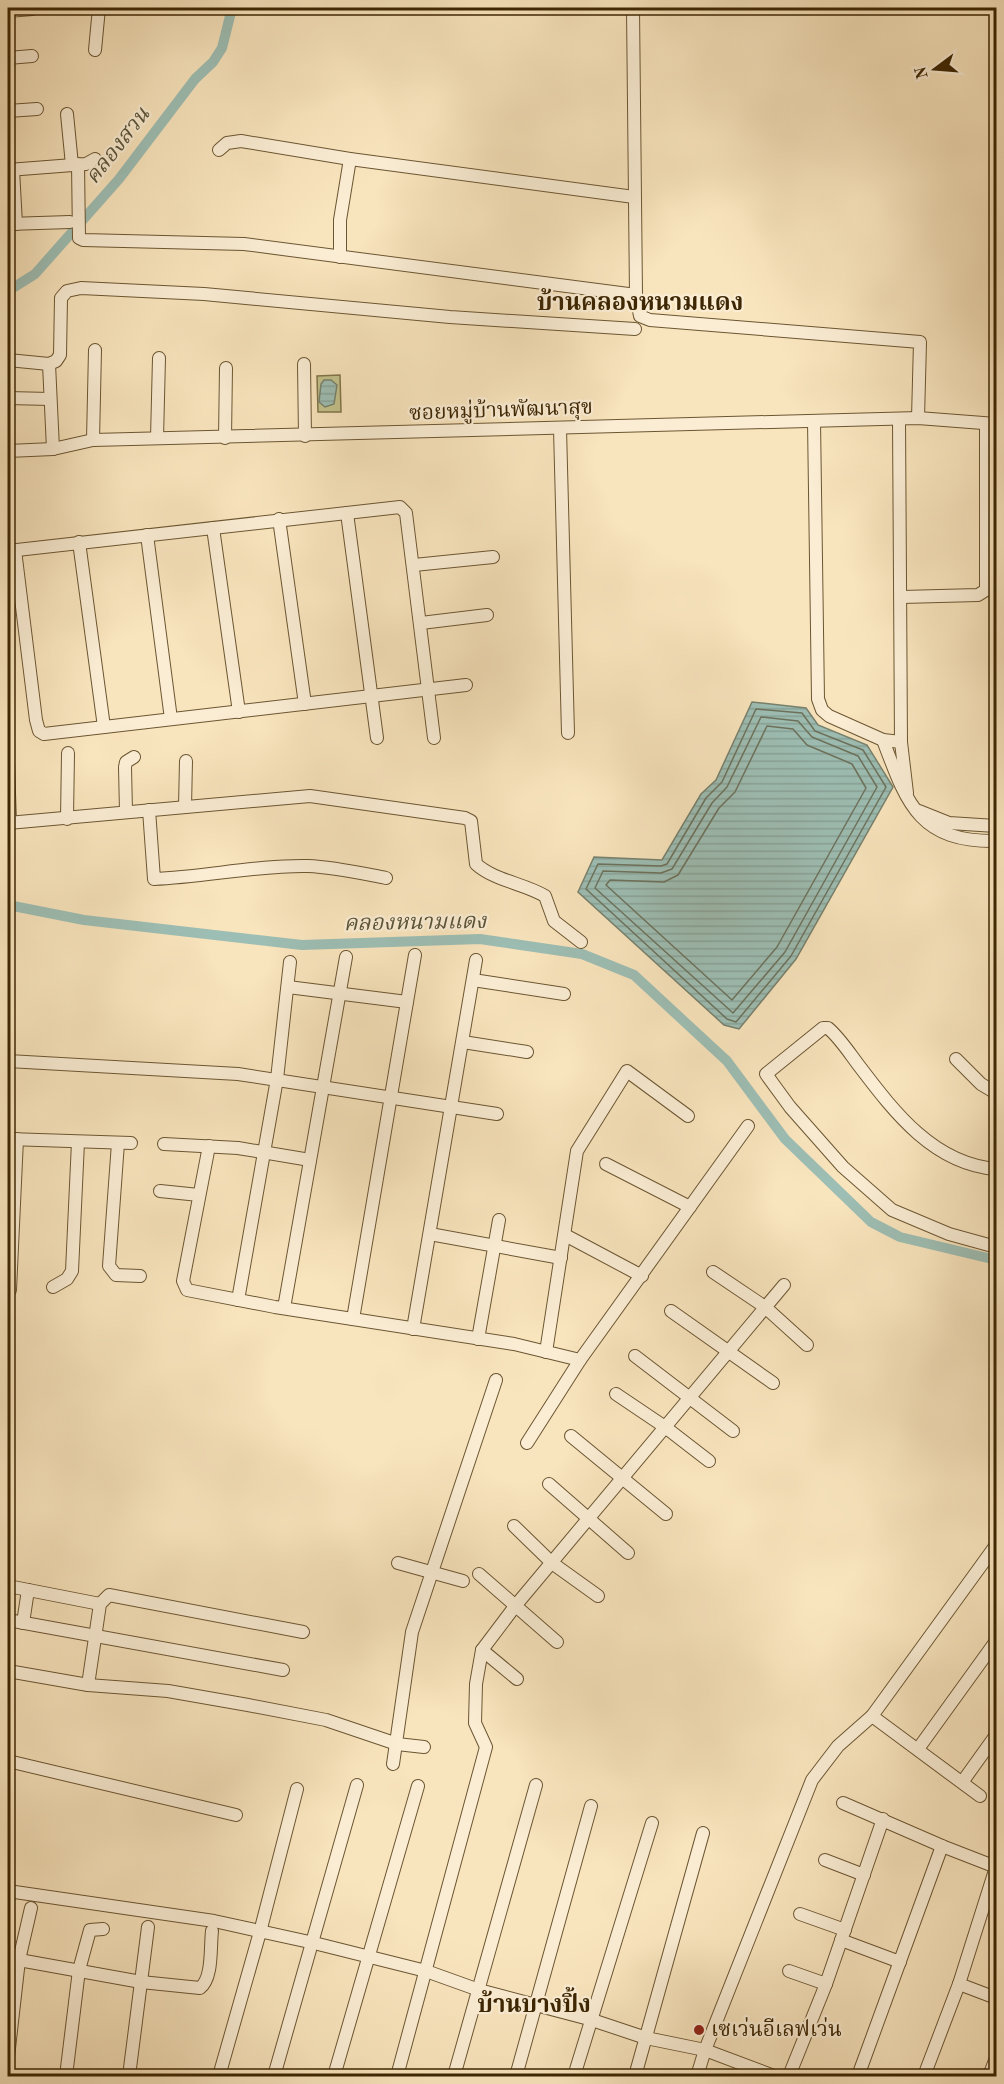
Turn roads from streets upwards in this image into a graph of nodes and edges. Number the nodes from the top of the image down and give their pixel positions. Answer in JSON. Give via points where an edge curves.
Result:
{"nodes":[{"id":1,"x":99,"y":8,"type":"edge"},
{"id":2,"x":633,"y":8,"type":"edge"},
{"id":3,"x":32,"y":9,"type":"dead end"},
{"id":4,"x":8,"y":11,"type":"edge"},
{"id":5,"x":95,"y":50,"type":"dead end"},
{"id":6,"x":32,"y":56,"type":"dead end"},
{"id":7,"x":8,"y":58,"type":"edge"},
{"id":8,"x":37,"y":109,"type":"dead end"},
{"id":9,"x":8,"y":111,"type":"edge"},
{"id":10,"x":68,"y":114,"type":"dead end"},
{"id":11,"x":219,"y":150,"type":"dead end"},
{"id":12,"x":95,"y":159,"type":"dead end"},
{"id":13,"x":350,"y":159,"type":"junction"},
{"id":14,"x":75,"y":164,"type":"junction"},
{"id":15,"x":10,"y":170,"type":"edge"},
{"id":16,"x":634,"y":197,"type":"junction"},
{"id":17,"x":70,"y":222,"type":"dead end"},
{"id":18,"x":12,"y":224,"type":"edge"},
{"id":19,"x":340,"y":257,"type":"junction"},
{"id":20,"x":636,"y":295,"type":"junction"},
{"id":21,"x":635,"y":329,"type":"dead end"},
{"id":22,"x":95,"y":350,"type":"dead end"},
{"id":23,"x":159,"y":358,"type":"dead end"},
{"id":24,"x":8,"y":360,"type":"edge"},
{"id":25,"x":49,"y":364,"type":"junction"},
{"id":26,"x":304,"y":364,"type":"dead end"},
{"id":27,"x":226,"y":368,"type":"dead end"},
{"id":28,"x":8,"y":398,"type":"edge"},
{"id":29,"x":50,"y":399,"type":"junction"},
{"id":30,"x":918,"y":418,"type":"junction"},
{"id":31,"x":899,"y":419,"type":"junction"},
{"id":32,"x":814,"y":421,"type":"junction"},
{"id":33,"x":991,"y":425,"type":"edge"},
{"id":34,"x":560,"y":429,"type":"junction"},
{"id":35,"x":305,"y":435,"type":"junction"},
{"id":36,"x":226,"y":436,"type":"junction"},
{"id":37,"x":158,"y":437,"type":"junction"},
{"id":38,"x":93,"y":440,"type":"junction"},
{"id":39,"x":53,"y":449,"type":"junction"},
{"id":40,"x":8,"y":451,"type":"edge"},
{"id":41,"x":347,"y":513,"type":"junction"},
{"id":42,"x":279,"y":519,"type":"junction"},
{"id":43,"x":213,"y":528,"type":"junction"},
{"id":44,"x":147,"y":536,"type":"junction"},
{"id":45,"x":79,"y":542,"type":"junction"},
{"id":46,"x":11,"y":550,"type":"edge"},
{"id":47,"x":493,"y":557,"type":"dead end"},
{"id":48,"x":414,"y":565,"type":"junction"},
{"id":49,"x":902,"y":597,"type":"junction"},
{"id":50,"x":487,"y":615,"type":"dead end"},
{"id":51,"x":421,"y":623,"type":"junction"},
{"id":52,"x":466,"y":685,"type":"dead end"},
{"id":53,"x":429,"y":690,"type":"junction"},
{"id":54,"x":372,"y":696,"type":"junction"},
{"id":55,"x":305,"y":704,"type":"junction"},
{"id":56,"x":239,"y":712,"type":"junction"},
{"id":57,"x":171,"y":719,"type":"junction"},
{"id":58,"x":104,"y":727,"type":"junction"},
{"id":59,"x":568,"y":733,"type":"dead end"},
{"id":60,"x":377,"y":738,"type":"dead end"},
{"id":61,"x":434,"y":738,"type":"dead end"},
{"id":62,"x":884,"y":740,"type":"junction"},
{"id":63,"x":902,"y":742,"type":"junction"},
{"id":64,"x":68,"y":753,"type":"dead end"},
{"id":65,"x":134,"y":757,"type":"dead end"},
{"id":66,"x":186,"y":761,"type":"dead end"},
{"id":67,"x":8,"y":762,"type":"edge"},
{"id":68,"x":907,"y":793,"type":"junction"},
{"id":69,"x":185,"y":807,"type":"junction"},
{"id":70,"x":149,"y":810,"type":"junction"},
{"id":71,"x":918,"y":811,"type":"junction"},
{"id":72,"x":126,"y":812,"type":"junction"},
{"id":73,"x":67,"y":819,"type":"junction"},
{"id":74,"x":9,"y":824,"type":"edge"},
{"id":75,"x":996,"y":826,"type":"edge"},
{"id":76,"x":996,"y":841,"type":"edge"},
{"id":77,"x":386,"y":878,"type":"dead end"},
{"id":78,"x":581,"y":942,"type":"dead end"},
{"id":79,"x":415,"y":955,"type":"dead end"},
{"id":80,"x":346,"y":957,"type":"dead end"},
{"id":81,"x":476,"y":960,"type":"dead end"},
{"id":82,"x":290,"y":962,"type":"dead end"},
{"id":83,"x":473,"y":980,"type":"junction"},
{"id":84,"x":288,"y":987,"type":"junction"},
{"id":85,"x":340,"y":992,"type":"junction"},
{"id":86,"x":564,"y":994,"type":"dead end"},
{"id":87,"x":407,"y":1002,"type":"junction"},
{"id":88,"x":463,"y":1042,"type":"junction"},
{"id":89,"x":527,"y":1052,"type":"dead end"},
{"id":90,"x":956,"y":1059,"type":"dead end"},
{"id":91,"x":8,"y":1061,"type":"edge"},
{"id":92,"x":277,"y":1079,"type":"junction"},
{"id":93,"x":323,"y":1086,"type":"junction"},
{"id":94,"x":996,"y":1092,"type":"edge"},
{"id":95,"x":392,"y":1096,"type":"junction"},
{"id":96,"x":451,"y":1107,"type":"junction"},
{"id":97,"x":497,"y":1114,"type":"dead end"},
{"id":98,"x":688,"y":1116,"type":"dead end"},
{"id":99,"x":748,"y":1126,"type":"dead end"},
{"id":100,"x":12,"y":1139,"type":"edge"},
{"id":101,"x":78,"y":1142,"type":"junction"},
{"id":102,"x":118,"y":1143,"type":"junction"},
{"id":103,"x":131,"y":1143,"type":"dead end"},
{"id":104,"x":164,"y":1144,"type":"dead end"},
{"id":105,"x":209,"y":1146,"type":"junction"},
{"id":106,"x":264,"y":1153,"type":"junction"},
{"id":107,"x":310,"y":1160,"type":"junction"},
{"id":108,"x":606,"y":1164,"type":"dead end"},
{"id":109,"x":996,"y":1168,"type":"edge"},
{"id":110,"x":160,"y":1191,"type":"dead end"},
{"id":111,"x":199,"y":1195,"type":"junction"},
{"id":112,"x":690,"y":1207,"type":"junction"},
{"id":113,"x":499,"y":1220,"type":"dead end"},
{"id":114,"x":430,"y":1234,"type":"junction"},
{"id":115,"x":565,"y":1235,"type":"junction"},
{"id":116,"x":494,"y":1246,"type":"junction"},
{"id":117,"x":996,"y":1247,"type":"edge"},
{"id":118,"x":561,"y":1258,"type":"junction"},
{"id":119,"x":713,"y":1272,"type":"dead end"},
{"id":120,"x":140,"y":1276,"type":"dead end"},
{"id":121,"x":642,"y":1276,"type":"junction"},
{"id":122,"x":784,"y":1285,"type":"dead end"},
{"id":123,"x":53,"y":1287,"type":"dead end"},
{"id":124,"x":10,"y":1290,"type":"dead end"},
{"id":125,"x":238,"y":1300,"type":"junction"},
{"id":126,"x":765,"y":1307,"type":"junction"},
{"id":127,"x":284,"y":1308,"type":"junction"},
{"id":128,"x":670,"y":1311,"type":"dead end"},
{"id":129,"x":353,"y":1319,"type":"junction"},
{"id":130,"x":413,"y":1329,"type":"junction"},
{"id":131,"x":478,"y":1339,"type":"junction"},
{"id":132,"x":807,"y":1345,"type":"dead end"},
{"id":133,"x":729,"y":1350,"type":"junction"},
{"id":134,"x":546,"y":1352,"type":"junction"},
{"id":135,"x":635,"y":1356,"type":"dead end"},
{"id":136,"x":580,"y":1360,"type":"junction"},
{"id":137,"x":496,"y":1380,"type":"dead end"},
{"id":138,"x":773,"y":1383,"type":"dead end"},
{"id":139,"x":616,"y":1394,"type":"dead end"},
{"id":140,"x":688,"y":1398,"type":"junction"},
{"id":141,"x":665,"y":1427,"type":"junction"},
{"id":142,"x":733,"y":1431,"type":"dead end"},
{"id":143,"x":571,"y":1436,"type":"dead end"},
{"id":144,"x":527,"y":1443,"type":"dead end"},
{"id":145,"x":709,"y":1461,"type":"dead end"},
{"id":146,"x":621,"y":1479,"type":"junction"},
{"id":147,"x":549,"y":1484,"type":"dead end"},
{"id":148,"x":666,"y":1514,"type":"dead end"},
{"id":149,"x":588,"y":1519,"type":"junction"},
{"id":150,"x":514,"y":1526,"type":"dead end"},
{"id":151,"x":996,"y":1545,"type":"edge"},
{"id":152,"x":628,"y":1552,"type":"dead end"},
{"id":153,"x":398,"y":1563,"type":"dead end"},
{"id":154,"x":552,"y":1563,"type":"junction"},
{"id":155,"x":430,"y":1571,"type":"junction"},
{"id":156,"x":479,"y":1574,"type":"dead end"},
{"id":157,"x":463,"y":1581,"type":"dead end"},
{"id":158,"x":8,"y":1586,"type":"edge"},
{"id":159,"x":28,"y":1590,"type":"junction"},
{"id":160,"x":598,"y":1596,"type":"dead end"},
{"id":161,"x":100,"y":1604,"type":"junction"},
{"id":162,"x":516,"y":1605,"type":"junction"},
{"id":163,"x":8,"y":1620,"type":"edge"},
{"id":164,"x":23,"y":1623,"type":"junction"},
{"id":165,"x":303,"y":1632,"type":"dead end"},
{"id":166,"x":96,"y":1637,"type":"junction"},
{"id":167,"x":996,"y":1641,"type":"edge"},
{"id":168,"x":557,"y":1642,"type":"dead end"},
{"id":169,"x":482,"y":1650,"type":"junction"},
{"id":170,"x":283,"y":1670,"type":"dead end"},
{"id":171,"x":8,"y":1671,"type":"edge"},
{"id":172,"x":517,"y":1679,"type":"dead end"},
{"id":173,"x":88,"y":1686,"type":"junction"},
{"id":174,"x":872,"y":1716,"type":"junction"},
{"id":175,"x":996,"y":1735,"type":"edge"},
{"id":176,"x":397,"y":1744,"type":"junction"},
{"id":177,"x":424,"y":1747,"type":"dead end"},
{"id":178,"x":918,"y":1749,"type":"junction"},
{"id":179,"x":8,"y":1761,"type":"edge"},
{"id":180,"x":393,"y":1764,"type":"dead end"},
{"id":181,"x":963,"y":1781,"type":"junction"},
{"id":182,"x":357,"y":1785,"type":"dead end"},
{"id":183,"x":536,"y":1785,"type":"dead end"},
{"id":184,"x":418,"y":1786,"type":"dead end"},
{"id":185,"x":297,"y":1789,"type":"dead end"},
{"id":186,"x":980,"y":1796,"type":"dead end"},
{"id":187,"x":843,"y":1803,"type":"dead end"},
{"id":188,"x":591,"y":1806,"type":"dead end"},
{"id":189,"x":236,"y":1815,"type":"dead end"},
{"id":190,"x":883,"y":1819,"type":"junction"},
{"id":191,"x":652,"y":1823,"type":"dead end"},
{"id":192,"x":703,"y":1833,"type":"dead end"},
{"id":193,"x":942,"y":1846,"type":"junction"},
{"id":194,"x":825,"y":1860,"type":"dead end"},
{"id":195,"x":996,"y":1867,"type":"edge"},
{"id":196,"x":864,"y":1875,"type":"junction"},
{"id":197,"x":8,"y":1891,"type":"edge"},
{"id":198,"x":31,"y":1908,"type":"dead end"},
{"id":199,"x":800,"y":1914,"type":"dead end"},
{"id":200,"x":148,"y":1926,"type":"dead end"},
{"id":201,"x":103,"y":1929,"type":"dead end"},
{"id":202,"x":212,"y":1932,"type":"dead end"},
{"id":203,"x":260,"y":1932,"type":"junction"},
{"id":204,"x":843,"y":1935,"type":"junction"},
{"id":205,"x":314,"y":1942,"type":"junction"},
{"id":206,"x":369,"y":1957,"type":"junction"},
{"id":207,"x":14,"y":1959,"type":"edge"},
{"id":208,"x":900,"y":1962,"type":"junction"},
{"id":209,"x":79,"y":1970,"type":"junction"},
{"id":210,"x":426,"y":1971,"type":"junction"},
{"id":211,"x":789,"y":1971,"type":"dead end"},
{"id":212,"x":141,"y":1982,"type":"junction"},
{"id":213,"x":826,"y":1984,"type":"junction"},
{"id":214,"x":959,"y":1984,"type":"junction"},
{"id":215,"x":479,"y":1990,"type":"junction"},
{"id":216,"x":996,"y":1998,"type":"edge"},
{"id":217,"x":536,"y":2004,"type":"junction"},
{"id":218,"x":590,"y":2019,"type":"junction"},
{"id":219,"x":646,"y":2038,"type":"junction"},
{"id":220,"x":705,"y":2050,"type":"junction"},
{"id":221,"x":8,"y":2057,"type":"edge"},
{"id":222,"x":996,"y":2058,"type":"edge"},
{"id":223,"x":66,"y":2076,"type":"edge"},
{"id":224,"x":129,"y":2076,"type":"edge"},
{"id":225,"x":219,"y":2076,"type":"edge"},
{"id":226,"x":274,"y":2076,"type":"edge"},
{"id":227,"x":334,"y":2076,"type":"edge"},
{"id":228,"x":397,"y":2076,"type":"edge"},
{"id":229,"x":454,"y":2076,"type":"edge"},
{"id":230,"x":516,"y":2076,"type":"edge"},
{"id":231,"x":574,"y":2076,"type":"edge"},
{"id":232,"x":635,"y":2076,"type":"edge"},
{"id":233,"x":697,"y":2076,"type":"edge"},
{"id":234,"x":774,"y":2076,"type":"edge"},
{"id":235,"x":789,"y":2076,"type":"edge"},
{"id":236,"x":858,"y":2076,"type":"edge"},
{"id":237,"x":924,"y":2076,"type":"edge"},
{"id":238,"x":989,"y":2076,"type":"edge"}],
"edges":[{"from":1,"to":5,"type":"street"},
{"from":2,"to":16,"type":"street"},
{"from":3,"to":4,"type":"street"},
{"from":6,"to":7,"type":"street"},
{"from":8,"to":9,"type":"street"},
{"from":10,"to":14,"type":"street"},
{"from":11,"to":13,"type":"street","via":[[227,143],[241,141]]},
{"from":12,"to":14,"type":"street"},
{"from":13,"to":16,"type":"street"},
{"from":13,"to":19,"type":"street","via":[[340,220]]},
{"from":14,"to":15,"type":"street"},
{"from":14,"to":19,"type":"street","via":[[79,238],[86,241],[244,244]]},
{"from":15,"to":18,"type":"street"},
{"from":16,"to":20,"type":"street"},
{"from":17,"to":18,"type":"street"},
{"from":19,"to":20,"type":"street"},
{"from":20,"to":30,"type":"street","via":[[637,310],[650,320],[920,342]]},
{"from":21,"to":25,"type":"street","via":[[450,317],[204,294],[81,288],[67,291],[61,298],[60,355]]},
{"from":22,"to":38,"type":"street"},
{"from":23,"to":37,"type":"street"},
{"from":24,"to":25,"type":"street"},
{"from":25,"to":29,"type":"street"},
{"from":26,"to":35,"type":"street"},
{"from":27,"to":36,"type":"street"},
{"from":28,"to":29,"type":"street"},
{"from":29,"to":39,"type":"street"},
{"from":30,"to":31,"type":"street","name":"ซอยหมู่บ้านพัฒนาสุข"},
{"from":30,"to":33,"type":"street","name":"ซอยหมู่บ้านพัฒนาสุข"},
{"from":31,"to":32,"type":"street","name":"ซอยหมู่บ้านพัฒนาสุข"},
{"from":31,"to":49,"type":"street"},
{"from":32,"to":34,"type":"street","name":"ซอยหมู่บ้านพัฒนาสุข"},
{"from":32,"to":62,"type":"street","via":[[818,699],[829,716]]},
{"from":33,"to":49,"type":"street","via":[[986,590],[978,595]]},
{"from":34,"to":35,"type":"street","name":"ซอยหมู่บ้านพัฒนาสุข"},
{"from":34,"to":59,"type":"street"},
{"from":35,"to":36,"type":"street","name":"ซอยหมู่บ้านพัฒนาสุข"},
{"from":36,"to":37,"type":"street","name":"ซอยหมู่บ้านพัฒนาสุข"},
{"from":37,"to":38,"type":"street","name":"ซอยหมู่บ้านพัฒนาสุข"},
{"from":38,"to":39,"type":"street","name":"ซอยหมู่บ้านพัฒนาสุข"},
{"from":39,"to":40,"type":"street","name":"ซอยหมู่บ้านพัฒนาสุข"},
{"from":41,"to":42,"type":"street"},
{"from":41,"to":48,"type":"street","via":[[403,509]]},
{"from":41,"to":54,"type":"street"},
{"from":42,"to":43,"type":"street"},
{"from":42,"to":55,"type":"street"},
{"from":43,"to":44,"type":"street"},
{"from":43,"to":56,"type":"street"},
{"from":44,"to":45,"type":"street"},
{"from":44,"to":57,"type":"street"},
{"from":45,"to":46,"type":"street"},
{"from":45,"to":58,"type":"street"},
{"from":46,"to":58,"type":"street","via":[[38,727],[47,735]]},
{"from":47,"to":48,"type":"street"},
{"from":48,"to":51,"type":"street"},
{"from":49,"to":63,"type":"street"},
{"from":50,"to":51,"type":"street"},
{"from":51,"to":53,"type":"street"},
{"from":52,"to":53,"type":"street"},
{"from":53,"to":54,"type":"street"},
{"from":53,"to":61,"type":"street"},
{"from":54,"to":55,"type":"street"},
{"from":54,"to":60,"type":"street"},
{"from":55,"to":56,"type":"street"},
{"from":56,"to":57,"type":"street"},
{"from":57,"to":58,"type":"street"},
{"from":62,"to":63,"type":"street"},
{"from":62,"to":68,"type":"street","via":[[898,781]]},
{"from":63,"to":68,"type":"street"},
{"from":64,"to":73,"type":"street"},
{"from":65,"to":72,"type":"street","via":[[125,767]]},
{"from":66,"to":69,"type":"street"},
{"from":67,"to":74,"type":"street"},
{"from":68,"to":71,"type":"street"},
{"from":69,"to":70,"type":"street"},
{"from":69,"to":78,"type":"street","via":[[323,796],[470,819],[476,864],[494,876],[545,896],[554,921]]},
{"from":70,"to":72,"type":"street"},
{"from":70,"to":77,"type":"street","via":[[154,879],[298,866]]},
{"from":71,"to":75,"type":"street","via":[[950,823]]},
{"from":71,"to":76,"type":"street","via":[[924,821],[944,833]]},
{"from":72,"to":73,"type":"street"},
{"from":73,"to":74,"type":"street"},
{"from":79,"to":87,"type":"street"},
{"from":80,"to":85,"type":"street"},
{"from":81,"to":83,"type":"street"},
{"from":82,"to":84,"type":"street"},
{"from":83,"to":86,"type":"street"},
{"from":83,"to":88,"type":"street"},
{"from":84,"to":85,"type":"street"},
{"from":84,"to":92,"type":"street"},
{"from":85,"to":87,"type":"street"},
{"from":85,"to":93,"type":"street"},
{"from":87,"to":95,"type":"street"},
{"from":88,"to":89,"type":"street"},
{"from":88,"to":96,"type":"street"},
{"from":90,"to":94,"type":"street","via":[[975,1080]]},
{"from":91,"to":92,"type":"street"},
{"from":92,"to":93,"type":"street"},
{"from":92,"to":106,"type":"street"},
{"from":93,"to":95,"type":"street"},
{"from":93,"to":107,"type":"street"},
{"from":95,"to":96,"type":"street"},
{"from":95,"to":129,"type":"street"},
{"from":96,"to":97,"type":"street"},
{"from":96,"to":114,"type":"street"},
{"from":98,"to":115,"type":"street","via":[[629,1071],[622,1074],[577,1151]]},
{"from":99,"to":112,"type":"street"},
{"from":100,"to":101,"type":"street"},
{"from":100,"to":124,"type":"street"},
{"from":101,"to":102,"type":"street"},
{"from":101,"to":123,"type":"street","via":[[72,1271]]},
{"from":102,"to":103,"type":"street"},
{"from":102,"to":120,"type":"street","via":[[109,1266],[116,1275]]},
{"from":104,"to":105,"type":"street"},
{"from":105,"to":106,"type":"street"},
{"from":105,"to":111,"type":"street"},
{"from":106,"to":107,"type":"street"},
{"from":106,"to":125,"type":"street"},
{"from":107,"to":127,"type":"street"},
{"from":108,"to":112,"type":"street"},
{"from":109,"to":117,"type":"street","via":[[961,1163],[929,1144],[902,1118],[828,1028],[766,1074],[843,1167],[892,1210],[950,1234]]},
{"from":110,"to":111,"type":"street"},
{"from":111,"to":125,"type":"street","via":[[184,1287],[193,1293]]},
{"from":112,"to":121,"type":"street"},
{"from":113,"to":116,"type":"street"},
{"from":114,"to":116,"type":"street"},
{"from":114,"to":130,"type":"street"},
{"from":115,"to":118,"type":"street"},
{"from":115,"to":121,"type":"street"},
{"from":116,"to":118,"type":"street"},
{"from":116,"to":131,"type":"street"},
{"from":118,"to":134,"type":"street"},
{"from":119,"to":126,"type":"street"},
{"from":121,"to":136,"type":"street"},
{"from":122,"to":126,"type":"street"},
{"from":125,"to":127,"type":"street"},
{"from":126,"to":132,"type":"street"},
{"from":126,"to":133,"type":"street"},
{"from":127,"to":129,"type":"street"},
{"from":128,"to":133,"type":"street"},
{"from":129,"to":130,"type":"street"},
{"from":130,"to":131,"type":"street"},
{"from":131,"to":134,"type":"street"},
{"from":133,"to":138,"type":"street"},
{"from":133,"to":140,"type":"street"},
{"from":134,"to":136,"type":"street"},
{"from":135,"to":140,"type":"street"},
{"from":136,"to":144,"type":"street"},
{"from":137,"to":155,"type":"street"},
{"from":139,"to":141,"type":"street"},
{"from":140,"to":141,"type":"street"},
{"from":140,"to":142,"type":"street"},
{"from":141,"to":145,"type":"street"},
{"from":141,"to":146,"type":"street"},
{"from":143,"to":146,"type":"street"},
{"from":146,"to":148,"type":"street"},
{"from":146,"to":149,"type":"street"},
{"from":147,"to":149,"type":"street"},
{"from":149,"to":152,"type":"street"},
{"from":149,"to":154,"type":"street"},
{"from":150,"to":154,"type":"street"},
{"from":151,"to":174,"type":"street"},
{"from":153,"to":155,"type":"street"},
{"from":154,"to":160,"type":"street"},
{"from":154,"to":162,"type":"street"},
{"from":155,"to":157,"type":"street"},
{"from":155,"to":176,"type":"street","via":[[412,1632]]},
{"from":156,"to":162,"type":"street"},
{"from":158,"to":159,"type":"street"},
{"from":159,"to":161,"type":"street"},
{"from":159,"to":164,"type":"street"},
{"from":161,"to":165,"type":"street","via":[[108,1595],[118,1596]]},
{"from":161,"to":166,"type":"street"},
{"from":162,"to":168,"type":"street"},
{"from":162,"to":169,"type":"street"},
{"from":163,"to":164,"type":"street"},
{"from":164,"to":166,"type":"street"},
{"from":166,"to":170,"type":"street"},
{"from":166,"to":173,"type":"street"},
{"from":167,"to":178,"type":"street"},
{"from":169,"to":172,"type":"street"},
{"from":169,"to":210,"type":"street","via":[[475,1723],[486,1747]]},
{"from":171,"to":173,"type":"street"},
{"from":173,"to":176,"type":"street","via":[[168,1691],[248,1705],[326,1720]]},
{"from":174,"to":178,"type":"street"},
{"from":174,"to":220,"type":"street","via":[[838,1746],[812,1780]]},
{"from":175,"to":181,"type":"street"},
{"from":176,"to":177,"type":"street"},
{"from":176,"to":180,"type":"street"},
{"from":178,"to":181,"type":"street"},
{"from":179,"to":189,"type":"street"},
{"from":181,"to":186,"type":"street"},
{"from":182,"to":205,"type":"street"},
{"from":183,"to":215,"type":"street"},
{"from":184,"to":206,"type":"street"},
{"from":185,"to":203,"type":"street"},
{"from":187,"to":190,"type":"street"},
{"from":188,"to":217,"type":"street"},
{"from":190,"to":193,"type":"street"},
{"from":190,"to":196,"type":"street"},
{"from":191,"to":218,"type":"street"},
{"from":192,"to":219,"type":"street"},
{"from":193,"to":195,"type":"street"},
{"from":193,"to":208,"type":"street"},
{"from":194,"to":196,"type":"street"},
{"from":195,"to":214,"type":"street"},
{"from":196,"to":204,"type":"street"},
{"from":197,"to":203,"type":"street","via":[[214,1921]]},
{"from":198,"to":207,"type":"street"},
{"from":199,"to":204,"type":"street"},
{"from":200,"to":212,"type":"street"},
{"from":201,"to":209,"type":"street","via":[[90,1926]]},
{"from":202,"to":212,"type":"street","via":[[209,1968],[200,1989]]},
{"from":203,"to":205,"type":"street"},
{"from":203,"to":225,"type":"street"},
{"from":204,"to":208,"type":"street"},
{"from":204,"to":213,"type":"street"},
{"from":205,"to":206,"type":"street"},
{"from":205,"to":226,"type":"street"},
{"from":206,"to":210,"type":"street"},
{"from":206,"to":227,"type":"street"},
{"from":207,"to":209,"type":"street"},
{"from":207,"to":221,"type":"street"},
{"from":208,"to":236,"type":"street"},
{"from":209,"to":212,"type":"street"},
{"from":209,"to":223,"type":"street"},
{"from":210,"to":215,"type":"street"},
{"from":210,"to":228,"type":"street"},
{"from":211,"to":213,"type":"street"},
{"from":212,"to":224,"type":"street"},
{"from":213,"to":235,"type":"street"},
{"from":214,"to":216,"type":"street"},
{"from":214,"to":237,"type":"street"},
{"from":215,"to":217,"type":"street"},
{"from":215,"to":229,"type":"street"},
{"from":217,"to":218,"type":"street"},
{"from":217,"to":230,"type":"street"},
{"from":218,"to":219,"type":"street"},
{"from":218,"to":231,"type":"street"},
{"from":219,"to":220,"type":"street"},
{"from":219,"to":232,"type":"street"},
{"from":220,"to":233,"type":"street"},
{"from":220,"to":234,"type":"street"},
{"from":222,"to":238,"type":"street"}]}
